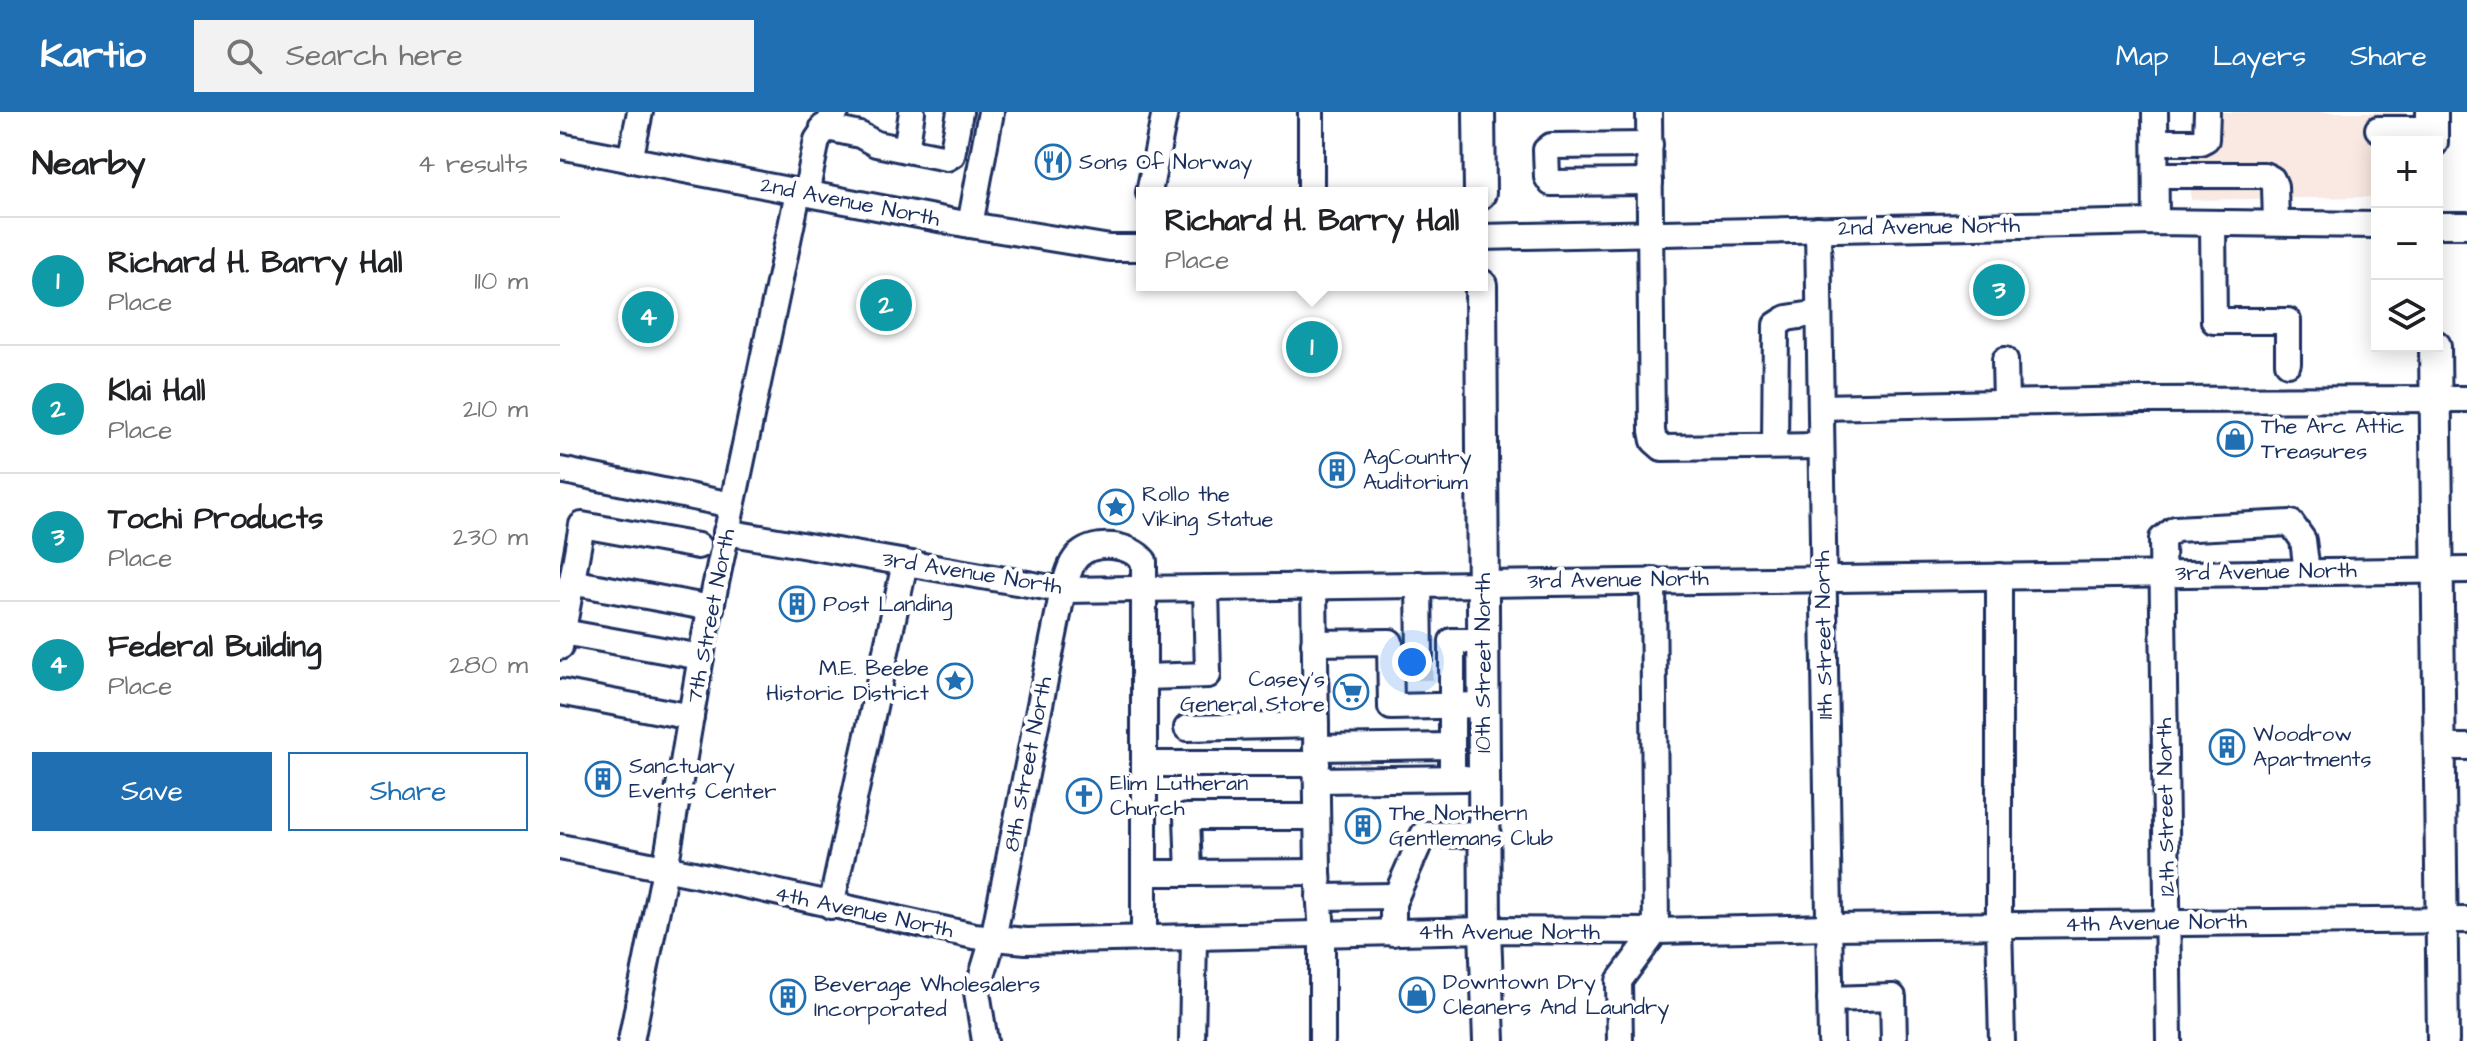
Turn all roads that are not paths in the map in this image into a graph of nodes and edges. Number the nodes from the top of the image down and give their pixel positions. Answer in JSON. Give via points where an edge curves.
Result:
{"nodes":[{"id":1,"x":640,"y":112,"type":"edge"},
{"id":2,"x":960,"y":112,"type":"edge"},
{"id":3,"x":991,"y":112,"type":"edge"},
{"id":4,"x":1165,"y":112,"type":"edge"},
{"id":5,"x":1311,"y":112,"type":"edge"},
{"id":6,"x":1479,"y":112,"type":"edge"},
{"id":7,"x":1649,"y":112,"type":"edge"},
{"id":8,"x":2155,"y":112,"type":"edge"},
{"id":9,"x":2207,"y":112,"type":"edge"},
{"id":10,"x":904,"y":113,"type":"edge"},
{"id":11,"x":829,"y":120,"type":"edge"},
{"id":12,"x":2378,"y":128,"type":"edge"},
{"id":13,"x":2432,"y":128,"type":"edge"},
{"id":14,"x":2156,"y":142,"type":"junction"},
{"id":15,"x":1650,"y":145,"type":"junction"},
{"id":16,"x":560,"y":146,"type":"edge"},
{"id":17,"x":906,"y":150,"type":"junction"},
{"id":18,"x":630,"y":160,"type":"junction"},
{"id":19,"x":2156,"y":175,"type":"junction"},
{"id":20,"x":1650,"y":182,"type":"junction"},
{"id":21,"x":1150,"y":187,"type":"edge"},
{"id":22,"x":1311,"y":187,"type":"edge"},
{"id":23,"x":1480,"y":187,"type":"edge"},
{"id":24,"x":802,"y":193,"type":"junction"},
{"id":25,"x":2156,"y":222,"type":"junction"},
{"id":26,"x":2213,"y":223,"type":"junction"},
{"id":27,"x":2276,"y":223,"type":"junction"},
{"id":28,"x":970,"y":225,"type":"junction"},
{"id":29,"x":2371,"y":225,"type":"edge"},
{"id":30,"x":2443,"y":225,"type":"edge"},
{"id":31,"x":2467,"y":225,"type":"edge"},
{"id":32,"x":1818,"y":229,"type":"junction"},
{"id":33,"x":1652,"y":233,"type":"junction"},
{"id":34,"x":1488,"y":237,"type":"edge"},
{"id":35,"x":1136,"y":242,"type":"edge"},
{"id":36,"x":1481,"y":291,"type":"edge"},
{"id":37,"x":1819,"y":313,"type":"junction"},
{"id":38,"x":2435,"y":352,"type":"edge"},
{"id":39,"x":2005,"y":360,"type":"dead end"},
{"id":40,"x":2435,"y":399,"type":"junction"},
{"id":41,"x":2467,"y":399,"type":"edge"},
{"id":42,"x":2288,"y":400,"type":"junction"},
{"id":43,"x":2006,"y":402,"type":"junction"},
{"id":44,"x":1821,"y":407,"type":"junction"},
{"id":45,"x":1775,"y":446,"type":"junction"},
{"id":46,"x":1821,"y":446,"type":"junction"},
{"id":47,"x":560,"y":470,"type":"edge"},
{"id":48,"x":732,"y":505,"type":"junction"},
{"id":49,"x":726,"y":532,"type":"junction"},
{"id":50,"x":698,"y":546,"type":"dead end"},
{"id":51,"x":905,"y":563,"type":"junction"},
{"id":52,"x":2452,"y":570,"type":"edge"},
{"id":53,"x":2307,"y":572,"type":"junction"},
{"id":54,"x":2162,"y":573,"type":"junction"},
{"id":55,"x":1999,"y":576,"type":"junction"},
{"id":56,"x":1823,"y":578,"type":"junction"},
{"id":57,"x":1653,"y":580,"type":"junction"},
{"id":58,"x":571,"y":582,"type":"junction"},
{"id":59,"x":1482,"y":583,"type":"junction"},
{"id":60,"x":1419,"y":584,"type":"junction"},
{"id":61,"x":1314,"y":586,"type":"junction"},
{"id":62,"x":1206,"y":588,"type":"junction"},
{"id":63,"x":1144,"y":589,"type":"junction"},
{"id":64,"x":1063,"y":590,"type":"junction"},
{"id":65,"x":711,"y":608,"type":"junction"},
{"id":66,"x":561,"y":640,"type":"edge"},
{"id":67,"x":1452,"y":641,"type":"junction"},
{"id":68,"x":1483,"y":641,"type":"junction"},
{"id":69,"x":1390,"y":642,"type":"junction"},
{"id":70,"x":1314,"y":643,"type":"junction"},
{"id":71,"x":1420,"y":648,"type":"junction"},
{"id":72,"x":701,"y":657,"type":"junction"},
{"id":73,"x":1145,"y":677,"type":"junction"},
{"id":74,"x":560,"y":692,"type":"edge"},
{"id":75,"x":1483,"y":705,"type":"junction"},
{"id":76,"x":1452,"y":706,"type":"junction"},
{"id":77,"x":691,"y":717,"type":"junction"},
{"id":78,"x":1187,"y":728,"type":"dead end"},
{"id":79,"x":1452,"y":746,"type":"junction"},
{"id":80,"x":2453,"y":747,"type":"edge"},
{"id":81,"x":1316,"y":754,"type":"junction"},
{"id":82,"x":1145,"y":764,"type":"junction"},
{"id":83,"x":1452,"y":778,"type":"junction"},
{"id":84,"x":1484,"y":778,"type":"junction"},
{"id":85,"x":1317,"y":817,"type":"junction"},
{"id":86,"x":1484,"y":834,"type":"junction"},
{"id":87,"x":560,"y":847,"type":"edge"},
{"id":88,"x":665,"y":869,"type":"junction"},
{"id":89,"x":1318,"y":872,"type":"junction"},
{"id":90,"x":1145,"y":873,"type":"junction"},
{"id":91,"x":1189,"y":873,"type":"junction"},
{"id":92,"x":1396,"y":896,"type":"junction"},
{"id":93,"x":1319,"y":897,"type":"junction"},
{"id":94,"x":831,"y":906,"type":"junction"},
{"id":95,"x":2454,"y":920,"type":"edge"},
{"id":96,"x":2167,"y":923,"type":"junction"},
{"id":97,"x":1999,"y":925,"type":"junction"},
{"id":98,"x":1829,"y":927,"type":"junction"},
{"id":99,"x":1485,"y":930,"type":"junction"},
{"id":100,"x":1656,"y":931,"type":"junction"},
{"id":101,"x":1393,"y":933,"type":"junction"},
{"id":102,"x":1322,"y":935,"type":"junction"},
{"id":103,"x":1144,"y":938,"type":"junction"},
{"id":104,"x":993,"y":939,"type":"junction"},
{"id":105,"x":1194,"y":939,"type":"junction"},
{"id":106,"x":1830,"y":999,"type":"junction"},
{"id":107,"x":631,"y":1041,"type":"edge"},
{"id":108,"x":985,"y":1041,"type":"edge"},
{"id":109,"x":1192,"y":1041,"type":"edge"},
{"id":110,"x":1322,"y":1041,"type":"edge"},
{"id":111,"x":1489,"y":1041,"type":"edge"},
{"id":112,"x":1620,"y":1041,"type":"edge"},
{"id":113,"x":1831,"y":1041,"type":"edge"},
{"id":114,"x":1894,"y":1041,"type":"edge"},
{"id":115,"x":2002,"y":1041,"type":"edge"},
{"id":116,"x":2169,"y":1041,"type":"edge"},
{"id":117,"x":2443,"y":1041,"type":"edge"}],
"edges":[{"from":1,"to":18,"type":"street"},
{"from":2,"to":17,"type":"street","via":[[949,157]]},
{"from":3,"to":28,"type":"street"},
{"from":4,"to":21,"type":"street"},
{"from":5,"to":22,"type":"street"},
{"from":6,"to":23,"type":"main road"},
{"from":7,"to":15,"type":"street"},
{"from":8,"to":14,"type":"street"},
{"from":9,"to":14,"type":"street","via":[[2206,139]]},
{"from":10,"to":17,"type":"street"},
{"from":11,"to":17,"type":"street","via":[[876,144]]},
{"from":11,"to":24,"type":"street","name":"7th Street North","via":[[817,140]]},
{"from":12,"to":13,"type":"street"},
{"from":14,"to":19,"type":"street"},
{"from":15,"to":20,"type":"street"},
{"from":15,"to":20,"type":"street","via":[[1546,150],[1551,183]]},
{"from":16,"to":18,"type":"street","name":"2nd Avenue North"},
{"from":18,"to":24,"type":"street","name":"2nd Avenue North"},
{"from":19,"to":25,"type":"street"},
{"from":19,"to":27,"type":"street","via":[[2264,175],[2275,186]]},
{"from":20,"to":33,"type":"street"},
{"from":24,"to":28,"type":"street","name":"2nd Avenue North"},
{"from":24,"to":48,"type":"street","name":"7th Street North"},
{"from":25,"to":26,"type":"street","name":"2nd Avenue North"},
{"from":25,"to":32,"type":"street","name":"2nd Avenue North"},
{"from":26,"to":27,"type":"street","name":"2nd Avenue North"},
{"from":26,"to":42,"type":"street","via":[[2214,321],[2288,321],[2294,363]]},
{"from":27,"to":29,"type":"street","name":"2nd Avenue North"},
{"from":28,"to":35,"type":"street","name":"2nd Avenue North","via":[[1110,248]]},
{"from":30,"to":31,"type":"street"},
{"from":32,"to":33,"type":"street","name":"2nd Avenue North"},
{"from":32,"to":37,"type":"street","name":"11th Street North"},
{"from":33,"to":34,"type":"street","name":"2nd Avenue North"},
{"from":33,"to":45,"type":"street","via":[[1654,441],[1662,448]]},
{"from":36,"to":59,"type":"main road","name":"10th Street North"},
{"from":37,"to":44,"type":"street","name":"11th Street North"},
{"from":37,"to":45,"type":"street","via":[[1776,325]]},
{"from":38,"to":40,"type":"main road"},
{"from":39,"to":43,"type":"street"},
{"from":40,"to":41,"type":"street"},
{"from":40,"to":42,"type":"street"},
{"from":40,"to":52,"type":"main road"},
{"from":42,"to":43,"type":"street"},
{"from":43,"to":44,"type":"street"},
{"from":44,"to":46,"type":"street","name":"11th Street North"},
{"from":45,"to":46,"type":"street"},
{"from":46,"to":56,"type":"street","name":"11th Street North"},
{"from":47,"to":48,"type":"street"},
{"from":48,"to":49,"type":"street","name":"7th Street North"},
{"from":49,"to":51,"type":"street","name":"3rd Avenue North"},
{"from":49,"to":65,"type":"street","name":"7th Street North"},
{"from":50,"to":58,"type":"street","via":[[585,524]]},
{"from":51,"to":64,"type":"street","name":"3rd Avenue North"},
{"from":51,"to":94,"type":"street"},
{"from":52,"to":53,"type":"street","name":"3rd Avenue North"},
{"from":52,"to":80,"type":"main road"},
{"from":53,"to":54,"type":"street","name":"3rd Avenue North"},
{"from":53,"to":54,"type":"street","name":"12th Street North","via":[[2303,540],[2291,523],[2175,529],[2162,539]]},
{"from":54,"to":55,"type":"street","name":"3rd Avenue North"},
{"from":54,"to":96,"type":"street","name":"12th Street North"},
{"from":55,"to":56,"type":"street","name":"3rd Avenue North"},
{"from":55,"to":97,"type":"street"},
{"from":56,"to":57,"type":"street","name":"3rd Avenue North"},
{"from":56,"to":98,"type":"street","name":"11th Street North"},
{"from":57,"to":59,"type":"street","name":"3rd Avenue North"},
{"from":57,"to":100,"type":"street"},
{"from":58,"to":65,"type":"street"},
{"from":58,"to":66,"type":"street"},
{"from":59,"to":60,"type":"street","name":"3rd Avenue North"},
{"from":59,"to":68,"type":"main road","name":"10th Street North"},
{"from":60,"to":61,"type":"street","name":"3rd Avenue North"},
{"from":60,"to":71,"type":"street"},
{"from":61,"to":62,"type":"street","name":"3rd Avenue North"},
{"from":61,"to":70,"type":"street"},
{"from":62,"to":63,"type":"street","name":"3rd Avenue North"},
{"from":62,"to":73,"type":"street","via":[[1208,675]]},
{"from":63,"to":64,"type":"street","name":"3rd Avenue North"},
{"from":63,"to":64,"type":"street","name":"8th Street North","via":[[1144,561],[1138,553],[1102,547],[1080,553]]},
{"from":63,"to":73,"type":"street"},
{"from":64,"to":104,"type":"street","name":"8th Street North"},
{"from":65,"to":72,"type":"street","name":"7th Street North"},
{"from":66,"to":72,"type":"street"},
{"from":67,"to":68,"type":"street"},
{"from":67,"to":71,"type":"street"},
{"from":67,"to":76,"type":"street"},
{"from":68,"to":75,"type":"main road","name":"10th Street North"},
{"from":69,"to":70,"type":"street"},
{"from":69,"to":71,"type":"street"},
{"from":69,"to":76,"type":"street","via":[[1391,707],[1422,698]]},
{"from":70,"to":81,"type":"street"},
{"from":72,"to":77,"type":"street","name":"7th Street North"},
{"from":73,"to":82,"type":"street"},
{"from":74,"to":77,"type":"street"},
{"from":75,"to":76,"type":"street"},
{"from":75,"to":84,"type":"main road","name":"10th Street North"},
{"from":76,"to":79,"type":"street"},
{"from":77,"to":88,"type":"street","name":"7th Street North"},
{"from":78,"to":81,"type":"street"},
{"from":79,"to":81,"type":"street"},
{"from":79,"to":83,"type":"street"},
{"from":80,"to":95,"type":"main road"},
{"from":81,"to":82,"type":"street"},
{"from":81,"to":83,"type":"street"},
{"from":81,"to":85,"type":"street"},
{"from":82,"to":90,"type":"street"},
{"from":83,"to":84,"type":"street"},
{"from":84,"to":86,"type":"main road","name":"10th Street North"},
{"from":85,"to":89,"type":"street"},
{"from":85,"to":91,"type":"street","via":[[1187,817]]},
{"from":86,"to":92,"type":"street","via":[[1423,835]]},
{"from":86,"to":99,"type":"main road","name":"10th Street North"},
{"from":87,"to":88,"type":"street","name":"4th Avenue North"},
{"from":88,"to":94,"type":"street","name":"4th Avenue North"},
{"from":88,"to":107,"type":"street","name":"7th Street North"},
{"from":89,"to":91,"type":"street"},
{"from":89,"to":93,"type":"street"},
{"from":90,"to":91,"type":"street"},
{"from":90,"to":103,"type":"street"},
{"from":92,"to":93,"type":"street"},
{"from":92,"to":101,"type":"street"},
{"from":93,"to":102,"type":"street"},
{"from":94,"to":104,"type":"street","name":"4th Avenue North"},
{"from":95,"to":96,"type":"street","name":"4th Avenue North"},
{"from":95,"to":117,"type":"main road"},
{"from":96,"to":97,"type":"street","name":"4th Avenue North"},
{"from":96,"to":116,"type":"street","name":"12th Street North"},
{"from":97,"to":98,"type":"street","name":"4th Avenue North"},
{"from":97,"to":115,"type":"street"},
{"from":98,"to":100,"type":"street","name":"4th Avenue North"},
{"from":98,"to":106,"type":"street","name":"11th Street North"},
{"from":99,"to":100,"type":"street","name":"4th Avenue North"},
{"from":99,"to":101,"type":"street","name":"4th Avenue North"},
{"from":99,"to":111,"type":"main road","name":"10th Street North"},
{"from":100,"to":112,"type":"street","via":[[1619,981]]},
{"from":101,"to":102,"type":"street","name":"4th Avenue North"},
{"from":102,"to":105,"type":"street","name":"4th Avenue North"},
{"from":102,"to":110,"type":"street"},
{"from":103,"to":104,"type":"street","name":"4th Avenue North"},
{"from":103,"to":105,"type":"street","name":"4th Avenue North"},
{"from":104,"to":108,"type":"street","name":"8th Street North","via":[[977,992]]},
{"from":105,"to":109,"type":"street"},
{"from":106,"to":113,"type":"street","name":"11th Street North"},
{"from":106,"to":114,"type":"street","via":[[1893,997]]}]}
